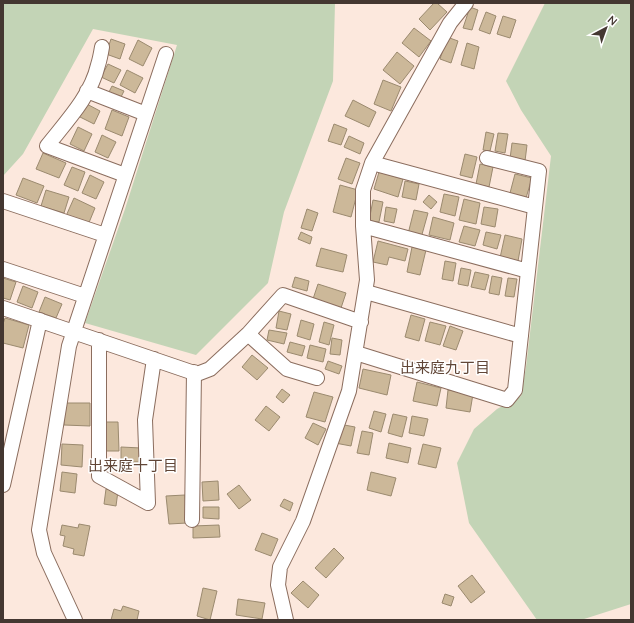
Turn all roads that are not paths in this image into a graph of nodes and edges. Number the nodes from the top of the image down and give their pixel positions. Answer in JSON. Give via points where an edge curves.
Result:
{"nodes":[{"id":1,"x":466,"y":3,"type":"edge"},
{"id":2,"x":102,"y":46,"type":"dead end"},
{"id":3,"x":166,"y":54,"type":"dead end"},
{"id":4,"x":87,"y":90,"type":"junction"},
{"id":5,"x":146,"y":114,"type":"junction"},
{"id":6,"x":487,"y":158,"type":"dead end"},
{"id":7,"x":372,"y":163,"type":"junction"},
{"id":8,"x":125,"y":175,"type":"junction"},
{"id":9,"x":3,"y":201,"type":"edge"},
{"id":10,"x":535,"y":207,"type":"junction"},
{"id":11,"x":364,"y":226,"type":"junction"},
{"id":12,"x":105,"y":235,"type":"junction"},
{"id":13,"x":3,"y":269,"type":"edge"},
{"id":14,"x":528,"y":271,"type":"junction"},
{"id":15,"x":366,"y":292,"type":"junction"},
{"id":16,"x":85,"y":296,"type":"junction"},
{"id":17,"x":3,"y":308,"type":"edge"},
{"id":18,"x":40,"y":320,"type":"junction"},
{"id":19,"x":361,"y":322,"type":"junction"},
{"id":20,"x":73,"y":331,"type":"junction"},
{"id":21,"x":248,"y":334,"type":"junction"},
{"id":22,"x":521,"y":336,"type":"junction"},
{"id":23,"x":99,"y":340,"type":"junction"},
{"id":24,"x":356,"y":353,"type":"junction"},
{"id":25,"x":154,"y":359,"type":"junction"},
{"id":26,"x":194,"y":372,"type":"junction"},
{"id":27,"x":317,"y":378,"type":"dead end"},
{"id":28,"x":3,"y":485,"type":"edge"},
{"id":29,"x":192,"y":520,"type":"dead end"},
{"id":30,"x":75,"y":620,"type":"edge"},
{"id":31,"x":286,"y":620,"type":"edge"}],
"edges":[{"from":1,"to":7,"type":"street","via":[[450,23]]},
{"from":2,"to":4,"type":"street","via":[[98,66]]},
{"from":3,"to":5,"type":"street"},
{"from":4,"to":5,"type":"street"},
{"from":4,"to":8,"type":"street","via":[[79,105],[47,146]]},
{"from":5,"to":8,"type":"street"},
{"from":6,"to":10,"type":"street","via":[[539,171]]},
{"from":7,"to":10,"type":"street"},
{"from":7,"to":11,"type":"street","via":[[363,190]]},
{"from":8,"to":12,"type":"street"},
{"from":9,"to":12,"type":"street"},
{"from":10,"to":14,"type":"street"},
{"from":11,"to":14,"type":"street"},
{"from":11,"to":15,"type":"street"},
{"from":12,"to":16,"type":"street"},
{"from":13,"to":16,"type":"street"},
{"from":14,"to":22,"type":"street"},
{"from":15,"to":19,"type":"street"},
{"from":15,"to":22,"type":"street"},
{"from":16,"to":20,"type":"street"},
{"from":17,"to":18,"type":"street"},
{"from":18,"to":20,"type":"street"},
{"from":18,"to":28,"type":"street"},
{"from":19,"to":21,"type":"street","via":[[283,294]]},
{"from":19,"to":24,"type":"street"},
{"from":20,"to":23,"type":"street"},
{"from":20,"to":30,"type":"street","via":[[39,530],[44,553]]},
{"from":21,"to":26,"type":"street","via":[[210,369],[197,374]]},
{"from":21,"to":27,"type":"street","via":[[287,369]]},
{"from":22,"to":24,"type":"street","via":[[515,390],[507,400]]},
{"from":23,"to":25,"type":"street"},
{"from":23,"to":25,"type":"street","via":[[99,476],[148,503],[145,420]]},
{"from":24,"to":31,"type":"street","via":[[349,391],[303,521],[280,567],[278,586]]},
{"from":25,"to":26,"type":"street"},
{"from":26,"to":29,"type":"street"}]}
